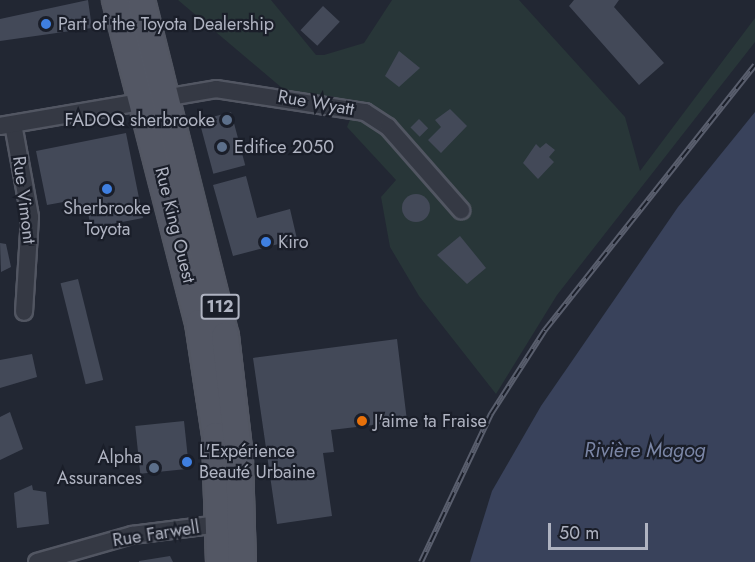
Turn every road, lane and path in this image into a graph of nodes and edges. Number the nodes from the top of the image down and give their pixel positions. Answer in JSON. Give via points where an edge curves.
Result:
{"nodes":[{"id":1,"x":116,"y":0,"type":"edge"},
{"id":2,"x":141,"y":0,"type":"edge"},
{"id":3,"x":155,"y":99,"type":"junction"},
{"id":4,"x":7,"y":125,"type":"edge"},
{"id":5,"x":461,"y":210,"type":"dead end"},
{"id":6,"x":24,"y":312,"type":"dead end"},
{"id":7,"x":231,"y":523,"type":"junction"},
{"id":8,"x":37,"y":562,"type":"edge"},
{"id":9,"x":220,"y":562,"type":"edge"},
{"id":10,"x":242,"y":562,"type":"edge"}],
"edges":[{"from":1,"to":3,"type":"main road","name":"Rue King Ouest","number":"112"},
{"from":2,"to":3,"type":"main road","name":"Rue King Ouest","number":"112"},
{"from":3,"to":4,"type":"street","name":"Rue Wyatt"},
{"from":3,"to":5,"type":"street","name":"Rue Wyatt","via":[[228,89],[365,112],[388,127]]},
{"from":3,"to":7,"type":"main road","name":"Rue King Ouest","number":"112","via":[[199,323]]},
{"from":4,"to":6,"type":"street","name":"Rue Vimont","via":[[31,236]]},
{"from":7,"to":8,"type":"street","name":"Rue Farwell","via":[[132,536]]},
{"from":7,"to":9,"type":"main road","name":"Rue King Ouest","number":"112"},
{"from":7,"to":10,"type":"main road","name":"Rue King Ouest","number":"112"}]}
